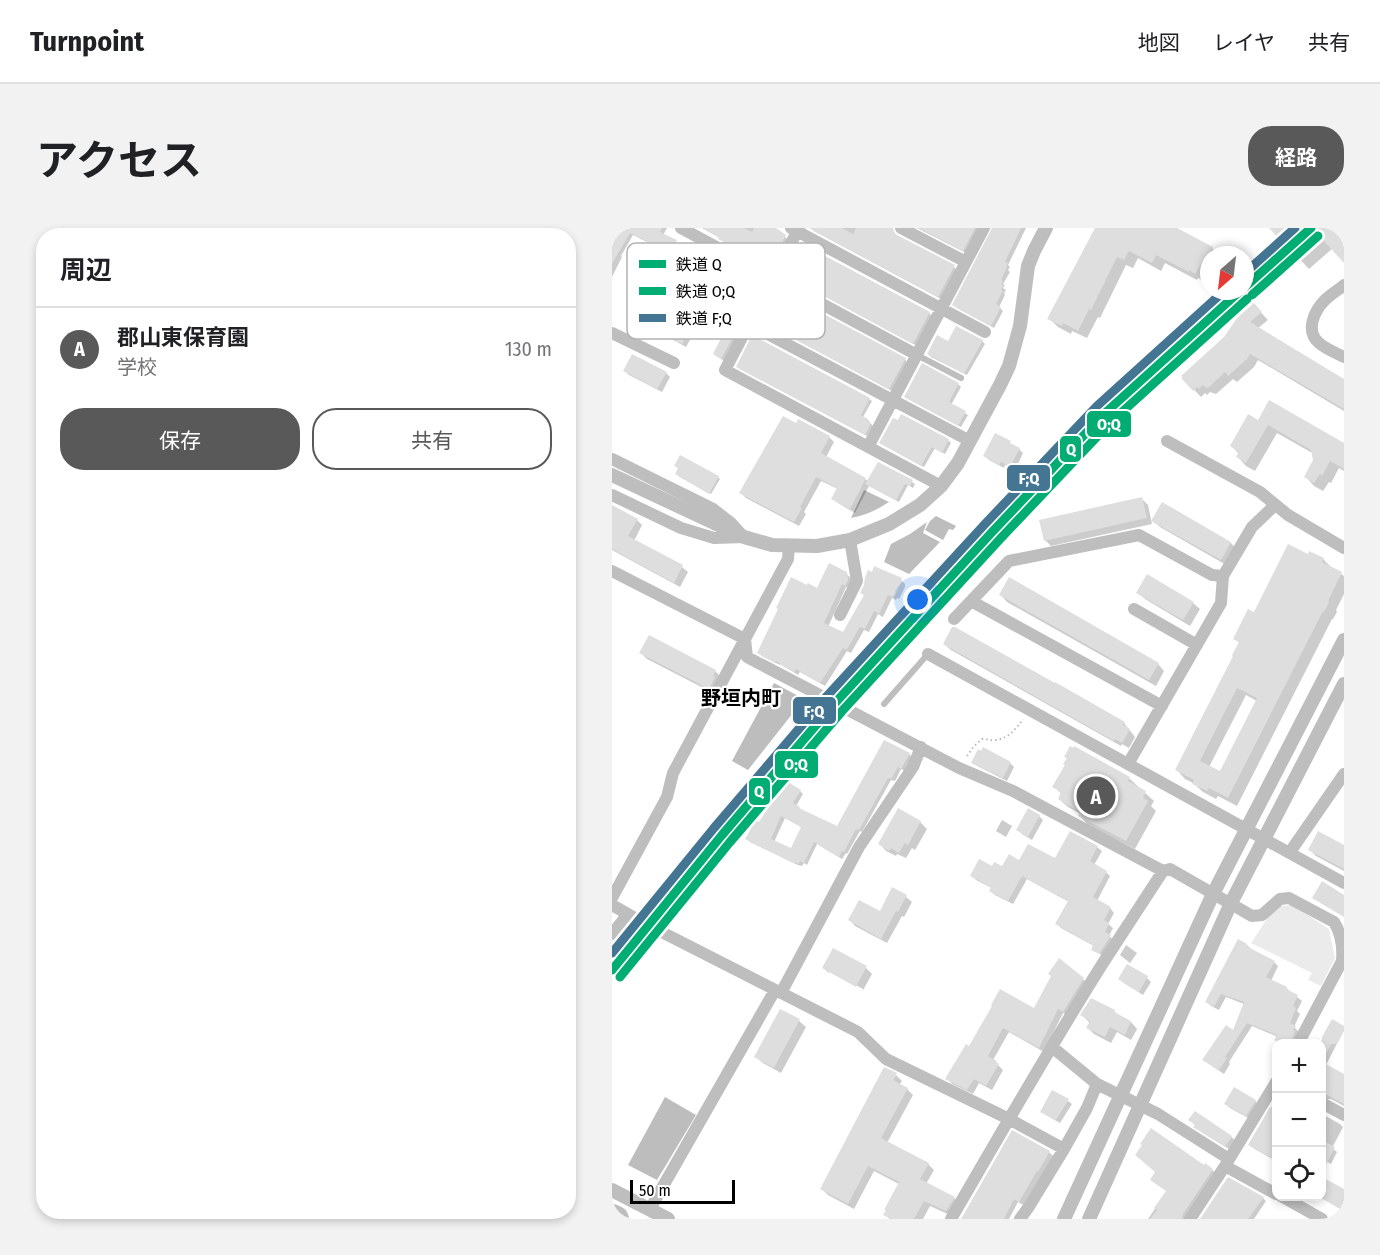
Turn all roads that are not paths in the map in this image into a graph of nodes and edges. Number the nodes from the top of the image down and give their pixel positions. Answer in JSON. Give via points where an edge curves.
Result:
{"nodes":[{"id":1,"x":681,"y":228,"type":"edge"},
{"id":2,"x":901,"y":228,"type":"edge"},
{"id":3,"x":984,"y":228,"type":"edge"},
{"id":4,"x":1046,"y":228,"type":"edge"},
{"id":5,"x":796,"y":229,"type":"edge"},
{"id":6,"x":709,"y":243,"type":"edge"},
{"id":7,"x":789,"y":243,"type":"edge"},
{"id":8,"x":822,"y":243,"type":"edge"},
{"id":9,"x":825,"y":245,"type":"edge"},
{"id":10,"x":966,"y":262,"type":"junction"},
{"id":11,"x":1344,"y":285,"type":"edge"},
{"id":12,"x":825,"y":305,"type":"edge"},
{"id":13,"x":942,"y":308,"type":"junction"},
{"id":14,"x":985,"y":332,"type":"dead end"},
{"id":15,"x":612,"y":333,"type":"edge"},
{"id":16,"x":741,"y":339,"type":"edge"},
{"id":17,"x":777,"y":339,"type":"edge"},
{"id":18,"x":917,"y":355,"type":"junction"},
{"id":19,"x":1344,"y":357,"type":"edge"},
{"id":20,"x":674,"y":363,"type":"dead end"},
{"id":21,"x":961,"y":378,"type":"dead end"},
{"id":22,"x":893,"y":401,"type":"junction"},
{"id":23,"x":970,"y":441,"type":"junction"},
{"id":24,"x":1167,"y":441,"type":"dead end"},
{"id":25,"x":868,"y":447,"type":"junction"},
{"id":26,"x":612,"y":459,"type":"edge"},
{"id":27,"x":612,"y":476,"type":"edge"},
{"id":28,"x":941,"y":486,"type":"junction"},
{"id":29,"x":612,"y":495,"type":"edge"},
{"id":30,"x":1275,"y":505,"type":"junction"},
{"id":31,"x":744,"y":537,"type":"junction"},
{"id":32,"x":850,"y":540,"type":"junction"},
{"id":33,"x":789,"y":546,"type":"junction"},
{"id":34,"x":1344,"y":548,"type":"edge"},
{"id":35,"x":612,"y":571,"type":"edge"},
{"id":36,"x":1223,"y":576,"type":"junction"},
{"id":37,"x":971,"y":601,"type":"junction"},
{"id":38,"x":1134,"y":609,"type":"dead end"},
{"id":39,"x":840,"y":615,"type":"dead end"},
{"id":40,"x":954,"y":619,"type":"dead end"},
{"id":41,"x":745,"y":639,"type":"junction"},
{"id":42,"x":1344,"y":642,"type":"edge"},
{"id":43,"x":1197,"y":645,"type":"junction"},
{"id":44,"x":928,"y":654,"type":"joint"},
{"id":45,"x":1344,"y":684,"type":"edge"},
{"id":46,"x":884,"y":704,"type":"dead end"},
{"id":47,"x":1162,"y":706,"type":"junction"},
{"id":48,"x":921,"y":747,"type":"junction"},
{"id":49,"x":1128,"y":764,"type":"junction"},
{"id":50,"x":1344,"y":774,"type":"edge"},
{"id":51,"x":1246,"y":830,"type":"junction"},
{"id":52,"x":1263,"y":839,"type":"junction"},
{"id":53,"x":1290,"y":852,"type":"junction"},
{"id":54,"x":1163,"y":871,"type":"junction"},
{"id":55,"x":1344,"y":883,"type":"edge"},
{"id":56,"x":1213,"y":894,"type":"junction"},
{"id":57,"x":612,"y":898,"type":"edge"},
{"id":58,"x":1231,"y":903,"type":"junction"},
{"id":59,"x":612,"y":905,"type":"edge"},
{"id":60,"x":628,"y":914,"type":"junction"},
{"id":61,"x":612,"y":934,"type":"edge"},
{"id":62,"x":1340,"y":973,"type":"edge"},
{"id":63,"x":778,"y":992,"type":"junction"},
{"id":64,"x":1301,"y":1039,"type":"edge"},
{"id":65,"x":1053,"y":1047,"type":"junction"},
{"id":66,"x":1097,"y":1084,"type":"junction"},
{"id":67,"x":1272,"y":1089,"type":"edge"},
{"id":68,"x":1120,"y":1095,"type":"junction"},
{"id":69,"x":1140,"y":1105,"type":"junction"},
{"id":70,"x":1326,"y":1105,"type":"edge"},
{"id":71,"x":1344,"y":1115,"type":"edge"},
{"id":72,"x":1008,"y":1119,"type":"junction"},
{"id":73,"x":1064,"y":1149,"type":"junction"},
{"id":74,"x":1227,"y":1163,"type":"junction"},
{"id":75,"x":612,"y":1190,"type":"edge"},
{"id":76,"x":1272,"y":1191,"type":"edge"},
{"id":77,"x":1288,"y":1201,"type":"edge"},
{"id":78,"x":650,"y":1209,"type":"junction"},
{"id":79,"x":668,"y":1219,"type":"edge"},
{"id":80,"x":951,"y":1219,"type":"edge"},
{"id":81,"x":1020,"y":1219,"type":"edge"},
{"id":82,"x":1064,"y":1219,"type":"edge"},
{"id":83,"x":1089,"y":1219,"type":"edge"},
{"id":84,"x":1190,"y":1219,"type":"edge"},
{"id":85,"x":1322,"y":1219,"type":"edge"}],
"edges":[{"from":1,"to":6,"type":"street"},
{"from":2,"to":10,"type":"street"},
{"from":3,"to":10,"type":"street"},
{"from":4,"to":23,"type":"street","via":[[1028,266],[1020,326],[1009,366]]},
{"from":5,"to":7,"type":"street"},
{"from":5,"to":8,"type":"street"},
{"from":9,"to":13,"type":"street"},
{"from":10,"to":13,"type":"street"},
{"from":11,"to":19,"type":"street","via":[[1324,300],[1314,316],[1312,330],[1320,344]]},
{"from":12,"to":18,"type":"street"},
{"from":13,"to":14,"type":"street"},
{"from":13,"to":18,"type":"street"},
{"from":15,"to":20,"type":"street"},
{"from":16,"to":25,"type":"street","via":[[725,370]]},
{"from":17,"to":22,"type":"street"},
{"from":18,"to":21,"type":"lane"},
{"from":18,"to":22,"type":"street"},
{"from":22,"to":23,"type":"street"},
{"from":22,"to":25,"type":"street"},
{"from":23,"to":28,"type":"street"},
{"from":24,"to":30,"type":"street","via":[[1260,492]]},
{"from":25,"to":28,"type":"street"},
{"from":26,"to":31,"type":"street","via":[[713,509]]},
{"from":27,"to":31,"type":"street"},
{"from":28,"to":32,"type":"street","via":[[889,524]]},
{"from":29,"to":31,"type":"street","via":[[681,528],[714,538]]},
{"from":30,"to":34,"type":"street"},
{"from":30,"to":36,"type":"street","via":[[1252,527]]},
{"from":31,"to":33,"type":"street"},
{"from":32,"to":33,"type":"street"},
{"from":32,"to":39,"type":"street","via":[[857,581]]},
{"from":33,"to":41,"type":"street","via":[[788,559]]},
{"from":35,"to":41,"type":"street"},
{"from":36,"to":37,"type":"street","via":[[1212,575],[1139,535],[1009,561]]},
{"from":36,"to":43,"type":"street","via":[[1221,603]]},
{"from":37,"to":40,"type":"street"},
{"from":37,"to":47,"type":"street"},
{"from":38,"to":43,"type":"street"},
{"from":41,"to":48,"type":"street","via":[[747,657]]},
{"from":41,"to":57,"type":"street"},
{"from":42,"to":51,"type":"street"},
{"from":43,"to":47,"type":"street"},
{"from":44,"to":46,"type":"lane"},
{"from":44,"to":49,"type":"street"},
{"from":45,"to":52,"type":"street"},
{"from":47,"to":49,"type":"street"},
{"from":48,"to":54,"type":"street"},
{"from":48,"to":63,"type":"street","via":[[913,767],[860,847]]},
{"from":49,"to":51,"type":"street"},
{"from":50,"to":53,"type":"street"},
{"from":51,"to":52,"type":"street"},
{"from":51,"to":56,"type":"street"},
{"from":52,"to":53,"type":"street"},
{"from":52,"to":58,"type":"street"},
{"from":53,"to":55,"type":"street"},
{"from":54,"to":56,"type":"street","via":[[1170,870]]},
{"from":54,"to":65,"type":"street"},
{"from":56,"to":58,"type":"street"},
{"from":56,"to":68,"type":"street"},
{"from":58,"to":62,"type":"street","via":[[1252,916],[1262,915],[1280,899],[1289,898],[1334,922],[1343,953]]},
{"from":58,"to":69,"type":"street"},
{"from":59,"to":60,"type":"street"},
{"from":60,"to":61,"type":"street"},
{"from":60,"to":63,"type":"street"},
{"from":62,"to":64,"type":"street"},
{"from":63,"to":72,"type":"street","via":[[858,1032],[886,1059]]},
{"from":63,"to":78,"type":"street"},
{"from":65,"to":66,"type":"street"},
{"from":65,"to":72,"type":"street"},
{"from":66,"to":68,"type":"street"},
{"from":66,"to":73,"type":"street"},
{"from":67,"to":74,"type":"street"},
{"from":68,"to":69,"type":"street"},
{"from":68,"to":82,"type":"street"},
{"from":69,"to":74,"type":"street"},
{"from":69,"to":83,"type":"street"},
{"from":70,"to":71,"type":"street"},
{"from":72,"to":73,"type":"street"},
{"from":72,"to":80,"type":"street"},
{"from":73,"to":81,"type":"street"},
{"from":74,"to":76,"type":"street"},
{"from":74,"to":84,"type":"street"},
{"from":75,"to":78,"type":"street"},
{"from":77,"to":85,"type":"street"},
{"from":78,"to":79,"type":"street"}]}
